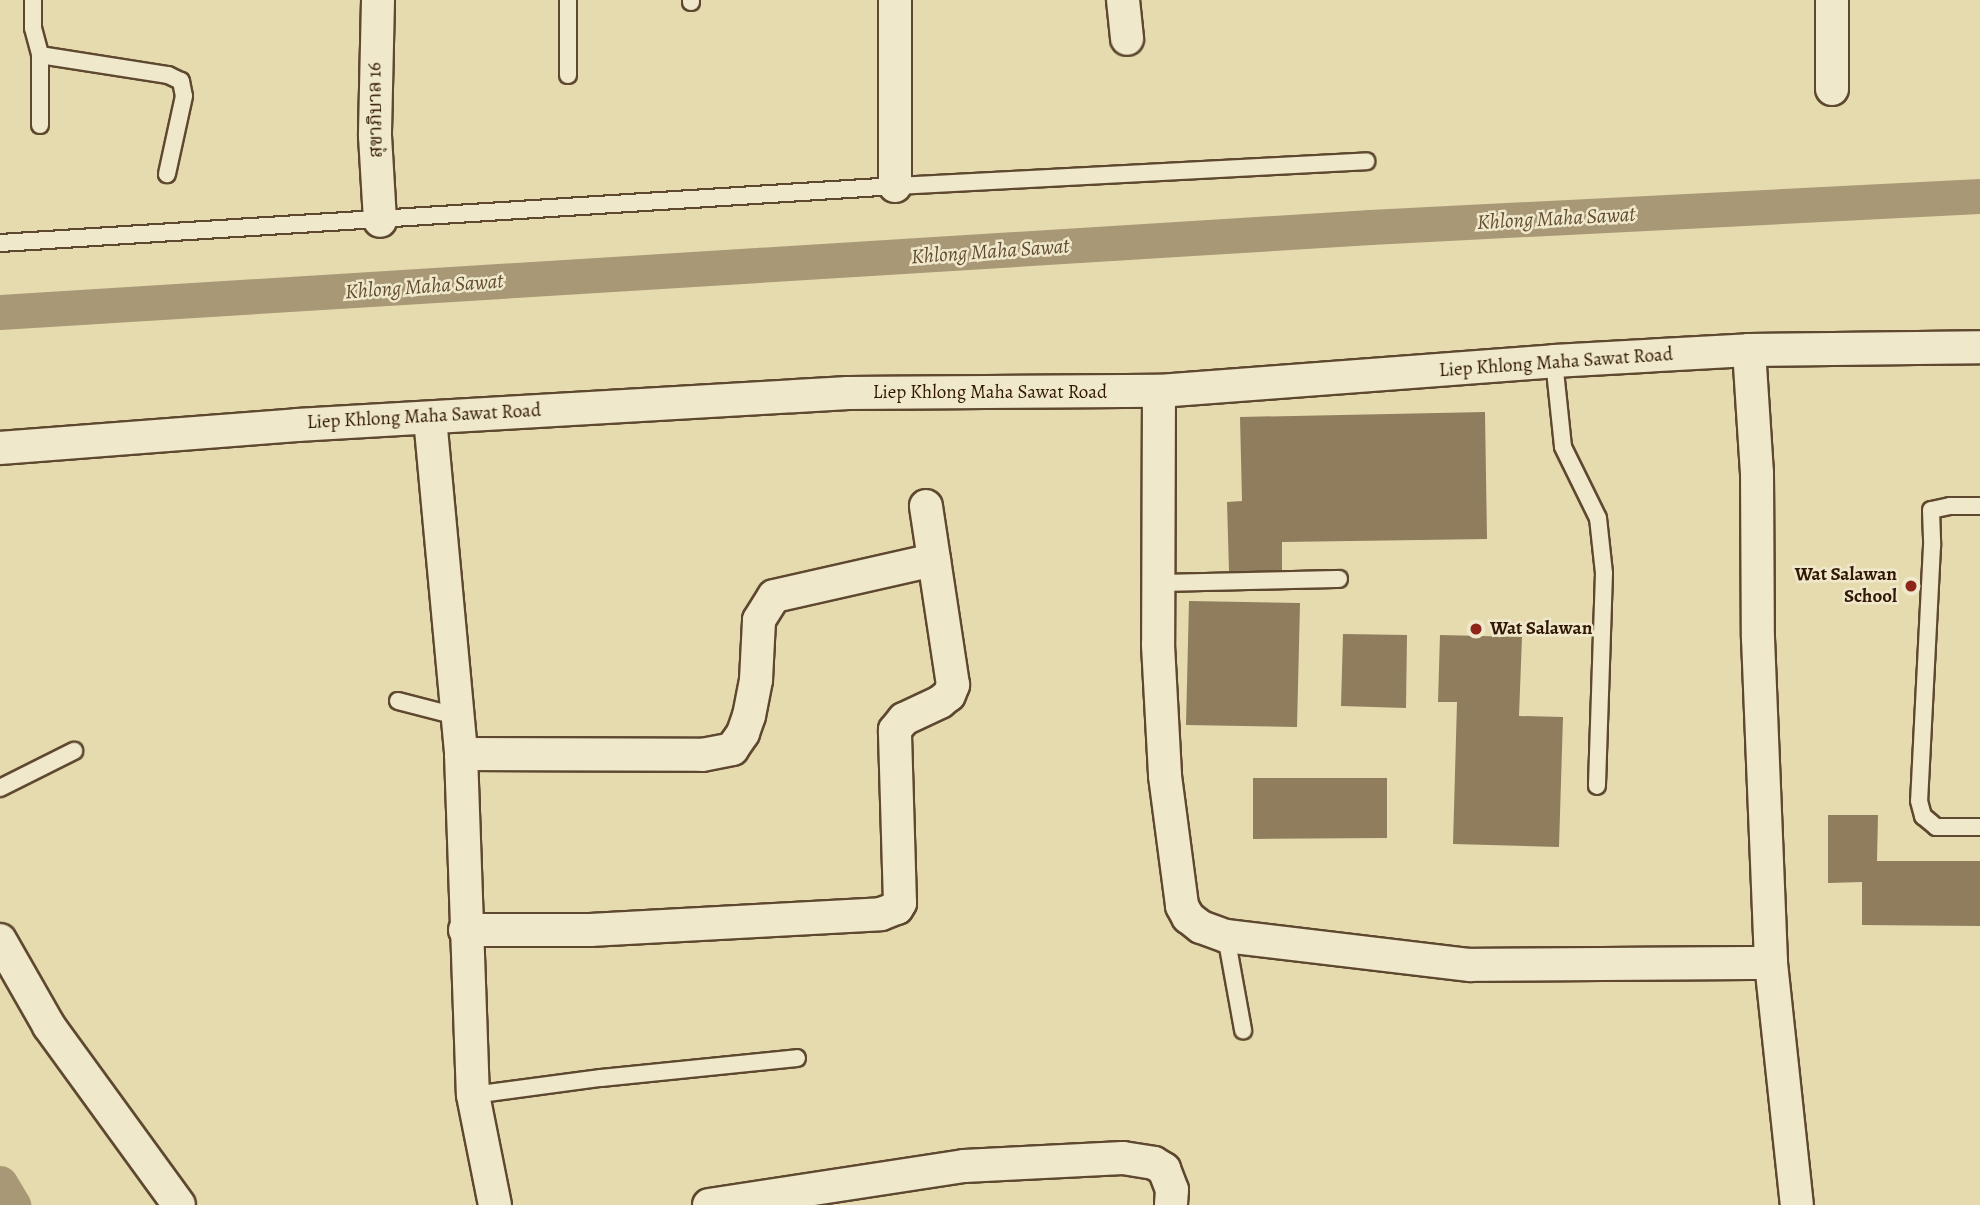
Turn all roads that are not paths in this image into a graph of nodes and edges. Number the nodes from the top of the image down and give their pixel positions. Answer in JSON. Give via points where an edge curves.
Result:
{"nodes":[{"id":1,"x":33,"y":0,"type":"edge"},
{"id":2,"x":378,"y":0,"type":"edge"},
{"id":3,"x":568,"y":0,"type":"edge"},
{"id":4,"x":895,"y":0,"type":"edge"},
{"id":5,"x":1123,"y":0,"type":"edge"},
{"id":6,"x":1832,"y":0,"type":"edge"},
{"id":7,"x":1127,"y":39,"type":"dead end"},
{"id":8,"x":40,"y":55,"type":"junction"},
{"id":9,"x":568,"y":75,"type":"dead end"},
{"id":10,"x":1832,"y":89,"type":"dead end"},
{"id":11,"x":40,"y":125,"type":"dead end"},
{"id":12,"x":1366,"y":161,"type":"dead end"},
{"id":13,"x":167,"y":174,"type":"dead end"},
{"id":14,"x":895,"y":186,"type":"junction"},
{"id":15,"x":380,"y":221,"type":"junction"},
{"id":16,"x":0,"y":243,"type":"edge"},
{"id":17,"x":1980,"y":347,"type":"edge"},
{"id":18,"x":1749,"y":351,"type":"junction"},
{"id":19,"x":1554,"y":361,"type":"junction"},
{"id":20,"x":1159,"y":391,"type":"junction"},
{"id":21,"x":430,"y":418,"type":"junction"},
{"id":22,"x":0,"y":448,"type":"edge"},
{"id":23,"x":926,"y":506,"type":"dead end"},
{"id":24,"x":1980,"y":506,"type":"edge"},
{"id":25,"x":934,"y":560,"type":"junction"},
{"id":26,"x":1339,"y":579,"type":"dead end"},
{"id":27,"x":1158,"y":583,"type":"junction"},
{"id":28,"x":398,"y":701,"type":"dead end"},
{"id":29,"x":456,"y":716,"type":"junction"},
{"id":30,"x":74,"y":751,"type":"dead end"},
{"id":31,"x":461,"y":754,"type":"junction"},
{"id":32,"x":1597,"y":786,"type":"dead end"},
{"id":33,"x":0,"y":788,"type":"edge"},
{"id":34,"x":1980,"y":827,"type":"edge"},
{"id":35,"x":465,"y":930,"type":"junction"},
{"id":36,"x":1226,"y":936,"type":"junction"},
{"id":37,"x":0,"y":940,"type":"edge"},
{"id":38,"x":1771,"y":963,"type":"junction"},
{"id":39,"x":1243,"y":1030,"type":"dead end"},
{"id":40,"x":797,"y":1058,"type":"dead end"},
{"id":41,"x":473,"y":1095,"type":"junction"},
{"id":42,"x":179,"y":1205,"type":"edge"},
{"id":43,"x":495,"y":1205,"type":"edge"},
{"id":44,"x":712,"y":1205,"type":"edge"},
{"id":45,"x":1171,"y":1205,"type":"edge"},
{"id":46,"x":1797,"y":1205,"type":"edge"}],
"edges":[{"from":1,"to":8,"type":"lane","via":[[33,29]]},
{"from":2,"to":15,"type":"street","name":"สุขาภิบาล 16","via":[[375,136]]},
{"from":3,"to":9,"type":"lane"},
{"from":4,"to":14,"type":"street"},
{"from":5,"to":7,"type":"street"},
{"from":6,"to":10,"type":"street"},
{"from":8,"to":11,"type":"lane"},
{"from":8,"to":13,"type":"lane","via":[[168,75],[181,81],[184,96]]},
{"from":12,"to":14,"type":"lane"},
{"from":14,"to":15,"type":"lane"},
{"from":15,"to":16,"type":"lane"},
{"from":17,"to":18,"type":"street","name":"Liep Khlong Maha Sawat Road"},
{"from":18,"to":19,"type":"street","name":"Liep Khlong Maha Sawat Road"},
{"from":18,"to":38,"type":"street","via":[[1757,473],[1758,638]]},
{"from":19,"to":20,"type":"street","name":"Liep Khlong Maha Sawat Road"},
{"from":19,"to":32,"type":"lane","via":[[1563,447],[1598,518],[1604,573]]},
{"from":20,"to":21,"type":"street","name":"Liep Khlong Maha Sawat Road","via":[[848,393]]},
{"from":20,"to":27,"type":"street"},
{"from":21,"to":22,"type":"street","name":"Liep Khlong Maha Sawat Road"},
{"from":21,"to":29,"type":"street"},
{"from":23,"to":25,"type":"street"},
{"from":24,"to":34,"type":"lane","via":[[1931,510],[1919,801],[1923,816],[1937,827]]},
{"from":25,"to":31,"type":"street","via":[[774,596],[759,620],[749,716],[732,749],[702,755]]},
{"from":25,"to":35,"type":"street","via":[[953,685],[940,702],[904,719],[895,730],[897,908],[881,914],[604,929]]},
{"from":26,"to":27,"type":"lane"},
{"from":27,"to":36,"type":"street","via":[[1165,776],[1182,906],[1201,927]]},
{"from":28,"to":29,"type":"lane"},
{"from":29,"to":31,"type":"street"},
{"from":30,"to":33,"type":"lane"},
{"from":31,"to":35,"type":"street"},
{"from":35,"to":41,"type":"street"},
{"from":36,"to":38,"type":"street","via":[[1470,965]]},
{"from":36,"to":39,"type":"lane"},
{"from":37,"to":42,"type":"street","via":[[49,1026]]},
{"from":38,"to":46,"type":"street"},
{"from":40,"to":41,"type":"lane"},
{"from":41,"to":43,"type":"street"},
{"from":44,"to":45,"type":"street","via":[[964,1166],[1123,1158],[1164,1169],[1172,1190]]}]}
